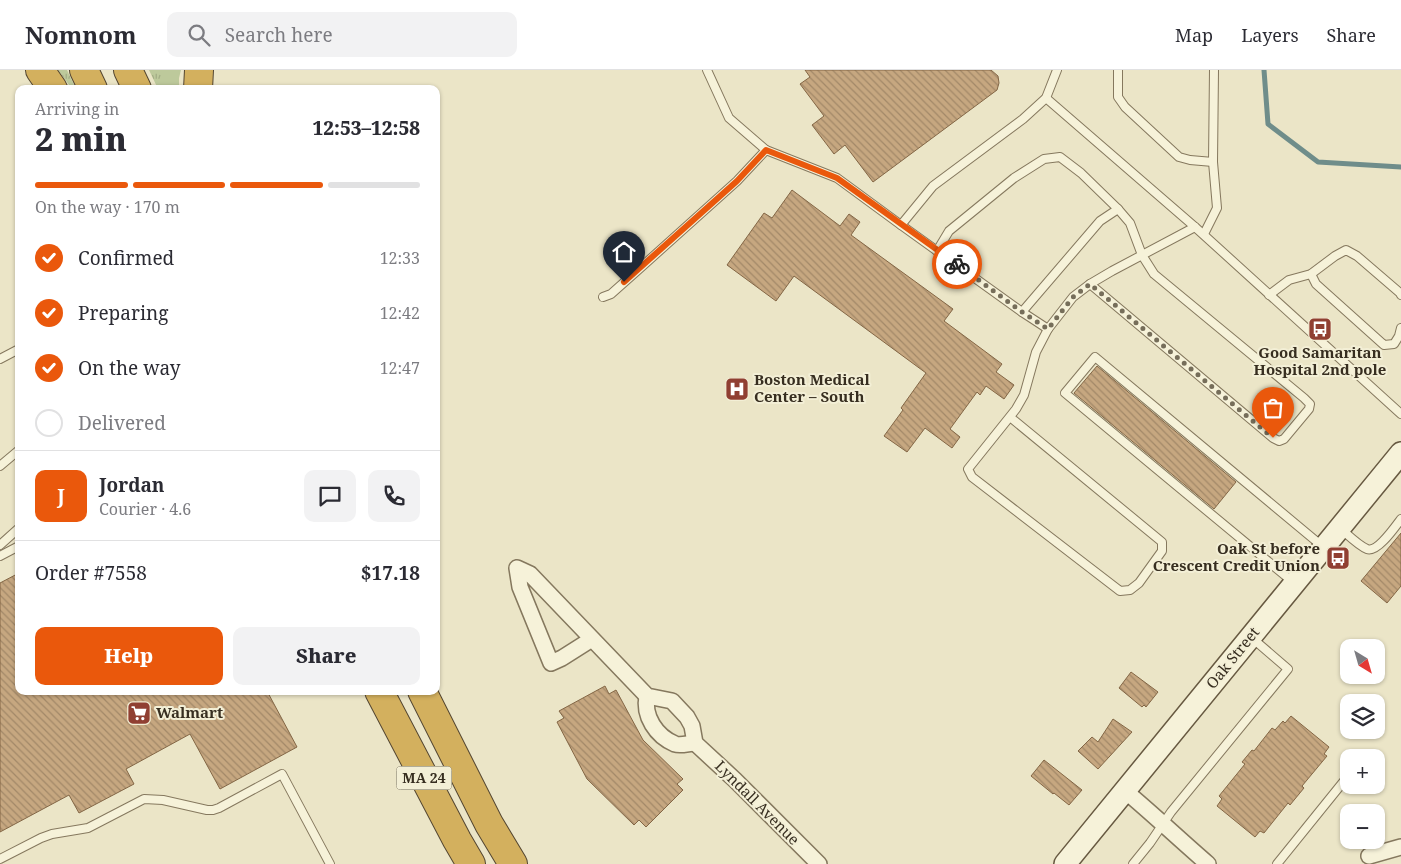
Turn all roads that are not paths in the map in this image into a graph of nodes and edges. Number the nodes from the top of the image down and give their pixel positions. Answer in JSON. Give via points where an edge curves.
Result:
{"nodes":[{"id":1,"x":40,"y":70,"type":"edge"},
{"id":2,"x":84,"y":70,"type":"edge"},
{"id":3,"x":128,"y":70,"type":"edge"},
{"id":4,"x":199,"y":70,"type":"edge"},
{"id":5,"x":707,"y":70,"type":"edge"},
{"id":6,"x":1057,"y":70,"type":"edge"},
{"id":7,"x":1118,"y":70,"type":"edge"},
{"id":8,"x":1214,"y":70,"type":"edge"},
{"id":9,"x":50,"y":85,"type":"edge"},
{"id":10,"x":91,"y":85,"type":"edge"},
{"id":11,"x":135,"y":85,"type":"edge"},
{"id":12,"x":198,"y":85,"type":"edge"},
{"id":13,"x":1046,"y":98,"type":"junction"},
{"id":14,"x":766,"y":150,"type":"junction"},
{"id":15,"x":1213,"y":162,"type":"junction"},
{"id":16,"x":1118,"y":209,"type":"junction"},
{"id":17,"x":901,"y":224,"type":"junction"},
{"id":18,"x":1195,"y":227,"type":"junction"},
{"id":19,"x":1204,"y":234,"type":"junction"},
{"id":20,"x":937,"y":251,"type":"junction"},
{"id":21,"x":1142,"y":255,"type":"junction"},
{"id":22,"x":1311,"y":274,"type":"junction"},
{"id":23,"x":1090,"y":284,"type":"junction"},
{"id":24,"x":1269,"y":295,"type":"junction"},
{"id":25,"x":1401,"y":295,"type":"edge"},
{"id":26,"x":603,"y":296,"type":"dead end"},
{"id":27,"x":1022,"y":312,"type":"junction"},
{"id":28,"x":1401,"y":328,"type":"edge"},
{"id":29,"x":1048,"y":329,"type":"junction"},
{"id":30,"x":15,"y":351,"type":"edge"},
{"id":31,"x":0,"y":359,"type":"edge"},
{"id":32,"x":1401,"y":414,"type":"edge"},
{"id":33,"x":1010,"y":417,"type":"junction"},
{"id":34,"x":15,"y":453,"type":"edge"},
{"id":35,"x":1401,"y":453,"type":"edge"},
{"id":36,"x":0,"y":466,"type":"edge"},
{"id":37,"x":1401,"y":519,"type":"edge"},
{"id":38,"x":1340,"y":528,"type":"junction"},
{"id":39,"x":15,"y":532,"type":"edge"},
{"id":40,"x":0,"y":545,"type":"edge"},
{"id":41,"x":1324,"y":547,"type":"junction"},
{"id":42,"x":15,"y":548,"type":"edge"},
{"id":43,"x":0,"y":556,"type":"edge"},
{"id":44,"x":1294,"y":584,"type":"junction"},
{"id":45,"x":1251,"y":637,"type":"junction"},
{"id":46,"x":592,"y":639,"type":"junction"},
{"id":47,"x":381,"y":695,"type":"edge"},
{"id":48,"x":424,"y":695,"type":"edge"},
{"id":49,"x":647,"y":696,"type":"junction"},
{"id":50,"x":695,"y":743,"type":"junction"},
{"id":51,"x":1340,"y":786,"type":"edge"},
{"id":52,"x":1124,"y":790,"type":"junction"},
{"id":53,"x":1163,"y":825,"type":"junction"},
{"id":54,"x":1401,"y":847,"type":"edge"},
{"id":55,"x":1369,"y":856,"type":"dead end"},
{"id":56,"x":1,"y":861,"type":"edge"},
{"id":57,"x":330,"y":864,"type":"edge"},
{"id":58,"x":471,"y":864,"type":"edge"},
{"id":59,"x":513,"y":864,"type":"edge"},
{"id":60,"x":819,"y":864,"type":"edge"},
{"id":61,"x":1065,"y":864,"type":"edge"},
{"id":62,"x":1133,"y":864,"type":"edge"},
{"id":63,"x":1208,"y":864,"type":"edge"},
{"id":64,"x":1277,"y":864,"type":"edge"}],
"edges":[{"from":1,"to":9,"type":"highway"},
{"from":2,"to":10,"type":"highway"},
{"from":3,"to":11,"type":"highway"},
{"from":4,"to":12,"type":"highway"},
{"from":5,"to":14,"type":"lane","via":[[729,118]]},
{"from":6,"to":13,"type":"lane"},
{"from":7,"to":15,"type":"lane","via":[[1118,97],[1125,107],[1178,157]]},
{"from":8,"to":15,"type":"lane"},
{"from":13,"to":17,"type":"lane","via":[[933,186]]},
{"from":13,"to":18,"type":"lane"},
{"from":14,"to":17,"type":"lane","via":[[837,178]]},
{"from":14,"to":26,"type":"lane","via":[[737,181],[646,264],[610,294]]},
{"from":15,"to":19,"type":"lane","via":[[1217,208]]},
{"from":16,"to":20,"type":"lane","via":[[1060,157],[1044,159],[1014,178],[948,231]]},
{"from":16,"to":21,"type":"lane","via":[[1130,223]]},
{"from":16,"to":27,"type":"lane","via":[[1100,221]]},
{"from":17,"to":20,"type":"lane"},
{"from":18,"to":19,"type":"lane"},
{"from":18,"to":21,"type":"lane"},
{"from":19,"to":24,"type":"lane"},
{"from":20,"to":27,"type":"lane"},
{"from":21,"to":23,"type":"lane"},
{"from":21,"to":23,"type":"lane","via":[[1154,274],[1310,404],[1284,440],[1273,438]]},
{"from":22,"to":24,"type":"lane","via":[[1290,280]]},
{"from":22,"to":25,"type":"lane","via":[[1346,250]]},
{"from":22,"to":28,"type":"lane","via":[[1316,284],[1384,345],[1394,344]]},
{"from":23,"to":29,"type":"lane","via":[[1073,297]]},
{"from":24,"to":32,"type":"lane"},
{"from":27,"to":29,"type":"lane"},
{"from":29,"to":33,"type":"lane","via":[[1036,352],[1024,395]]},
{"from":30,"to":31,"type":"lane"},
{"from":33,"to":33,"type":"lane","via":[[968,469],[972,477],[1120,591],[1130,590],[1139,583],[1162,551],[1162,542]]},
{"from":34,"to":36,"type":"lane"},
{"from":35,"to":38,"type":"main road","name":"Oak Street"},
{"from":37,"to":38,"type":"lane","via":[[1371,550]]},
{"from":38,"to":41,"type":"main road","name":"Oak Street"},
{"from":39,"to":40,"type":"lane"},
{"from":41,"to":44,"type":"main road","name":"Oak Street"},
{"from":41,"to":44,"type":"lane","via":[[1095,357],[1065,393]]},
{"from":42,"to":43,"type":"lane"},
{"from":44,"to":45,"type":"main road","name":"Oak Street"},
{"from":45,"to":52,"type":"main road","name":"Oak Street"},
{"from":45,"to":53,"type":"lane","via":[[1288,669]]},
{"from":46,"to":46,"type":"street","via":[[551,663],[520,587],[517,568],[530,574]]},
{"from":46,"to":49,"type":"street"},
{"from":47,"to":58,"type":"highway","number":"MA 24"},
{"from":48,"to":59,"type":"highway","number":"MA 24","via":[[489,824]]},
{"from":49,"to":50,"type":"street","via":[[672,701],[692,726]]},
{"from":49,"to":50,"type":"street","via":[[645,706],[650,722],[665,738],[677,745]]},
{"from":50,"to":60,"type":"street","name":"Lyndall Avenue"},
{"from":51,"to":64,"type":"lane"},
{"from":52,"to":53,"type":"street"},
{"from":52,"to":61,"type":"main road","name":"Oak Street"},
{"from":53,"to":62,"type":"lane"},
{"from":53,"to":63,"type":"street"},
{"from":54,"to":55,"type":"street"},
{"from":56,"to":57,"type":"lane","via":[[42,838],[88,828],[144,799],[213,810],[282,774]]}]}
